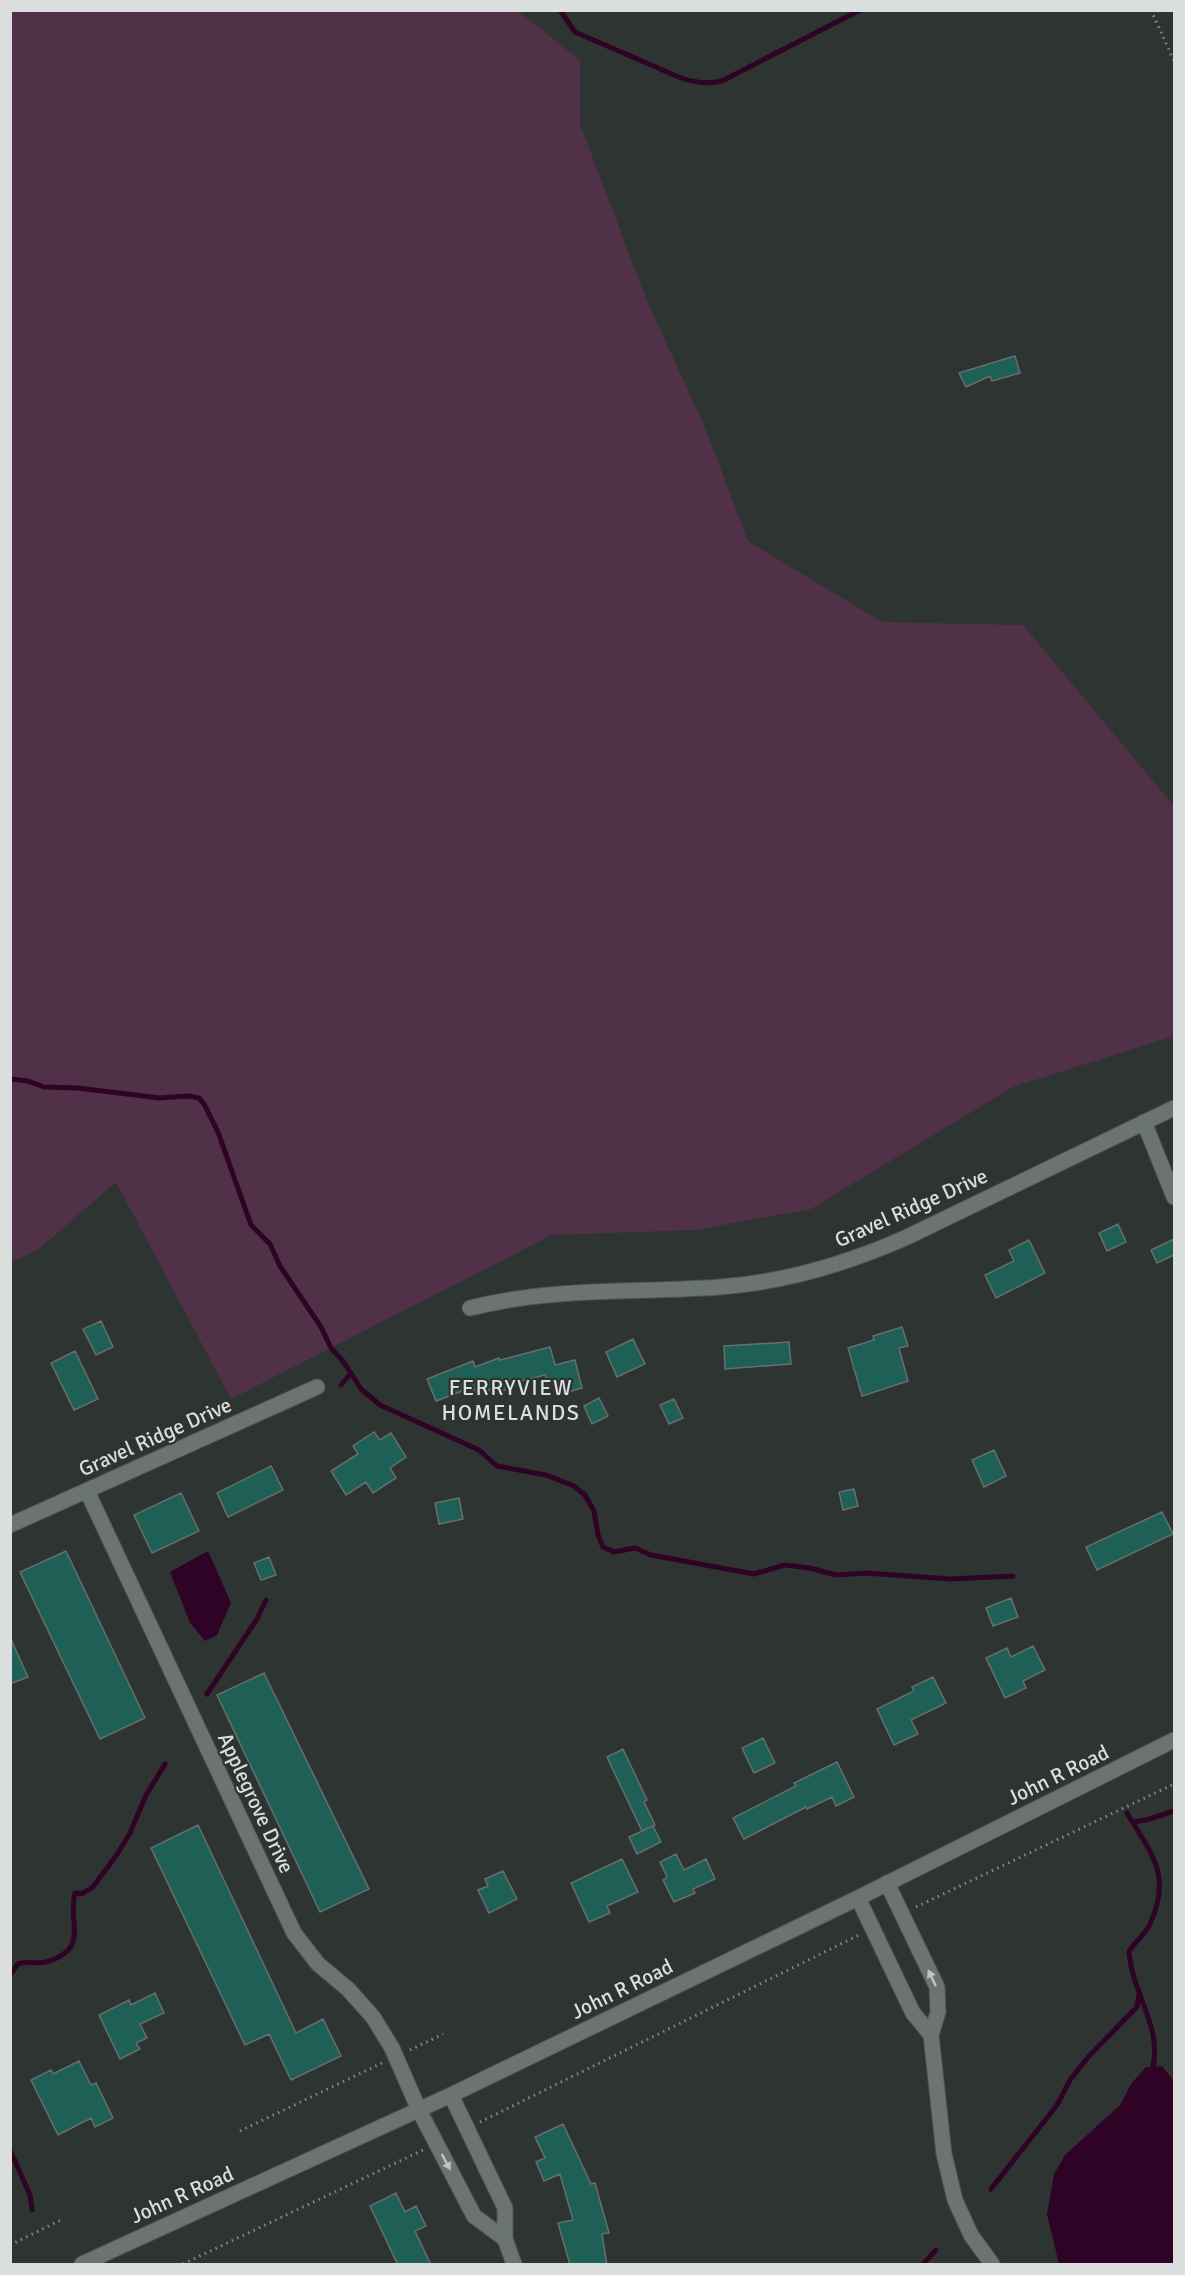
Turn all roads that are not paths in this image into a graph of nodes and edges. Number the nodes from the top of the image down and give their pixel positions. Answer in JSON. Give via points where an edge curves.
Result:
{"nodes":[{"id":1,"x":1174,"y":1108,"type":"edge"},
{"id":2,"x":1144,"y":1122,"type":"junction"},
{"id":3,"x":1174,"y":1197,"type":"edge"},
{"id":4,"x":470,"y":1308,"type":"dead end"},
{"id":5,"x":317,"y":1387,"type":"dead end"},
{"id":6,"x":87,"y":1491,"type":"junction"},
{"id":7,"x":10,"y":1525,"type":"edge"},
{"id":8,"x":1174,"y":1740,"type":"edge"},
{"id":9,"x":887,"y":1883,"type":"junction"},
{"id":10,"x":858,"y":1898,"type":"junction"},
{"id":11,"x":931,"y":2035,"type":"junction"},
{"id":12,"x":452,"y":2095,"type":"junction"},
{"id":13,"x":419,"y":2110,"type":"junction"},
{"id":14,"x":505,"y":2239,"type":"junction"},
{"id":15,"x":82,"y":2265,"type":"edge"},
{"id":16,"x":514,"y":2265,"type":"edge"},
{"id":17,"x":992,"y":2265,"type":"edge"}],
"edges":[{"from":1,"to":2,"type":"street","name":"Gravel Ridge Drive"},
{"from":2,"to":3,"type":"street"},
{"from":2,"to":4,"type":"street","name":"Gravel Ridge Drive","via":[[905,1238],[833,1266],[722,1286],[541,1294]]},
{"from":5,"to":6,"type":"street","name":"Gravel Ridge Drive"},
{"from":6,"to":7,"type":"street","name":"Gravel Ridge Drive"},
{"from":6,"to":13,"type":"street","name":"Applegrove Drive","via":[[294,1933],[318,1964],[373,2017],[396,2056]]},
{"from":8,"to":9,"type":"street","name":"John R Road"},
{"from":9,"to":10,"type":"street","name":"John R Road"},
{"from":11,"to":9,"type":"street","one_way":true,"via":[[938,2012],[937,1987]]},
{"from":10,"to":11,"type":"street","via":[[913,2013]]},
{"from":10,"to":12,"type":"street","name":"John R Road"},
{"from":11,"to":17,"type":"street","via":[[944,2154],[956,2200],[971,2235]]},
{"from":12,"to":13,"type":"street","name":"John R Road"},
{"from":12,"to":14,"type":"street","via":[[506,2208]]},
{"from":13,"to":14,"type":"street","name":"Applegrove Drive","one_way":true,"via":[[474,2216]]},
{"from":13,"to":15,"type":"street","name":"John R Road"},
{"from":14,"to":16,"type":"street"}]}
